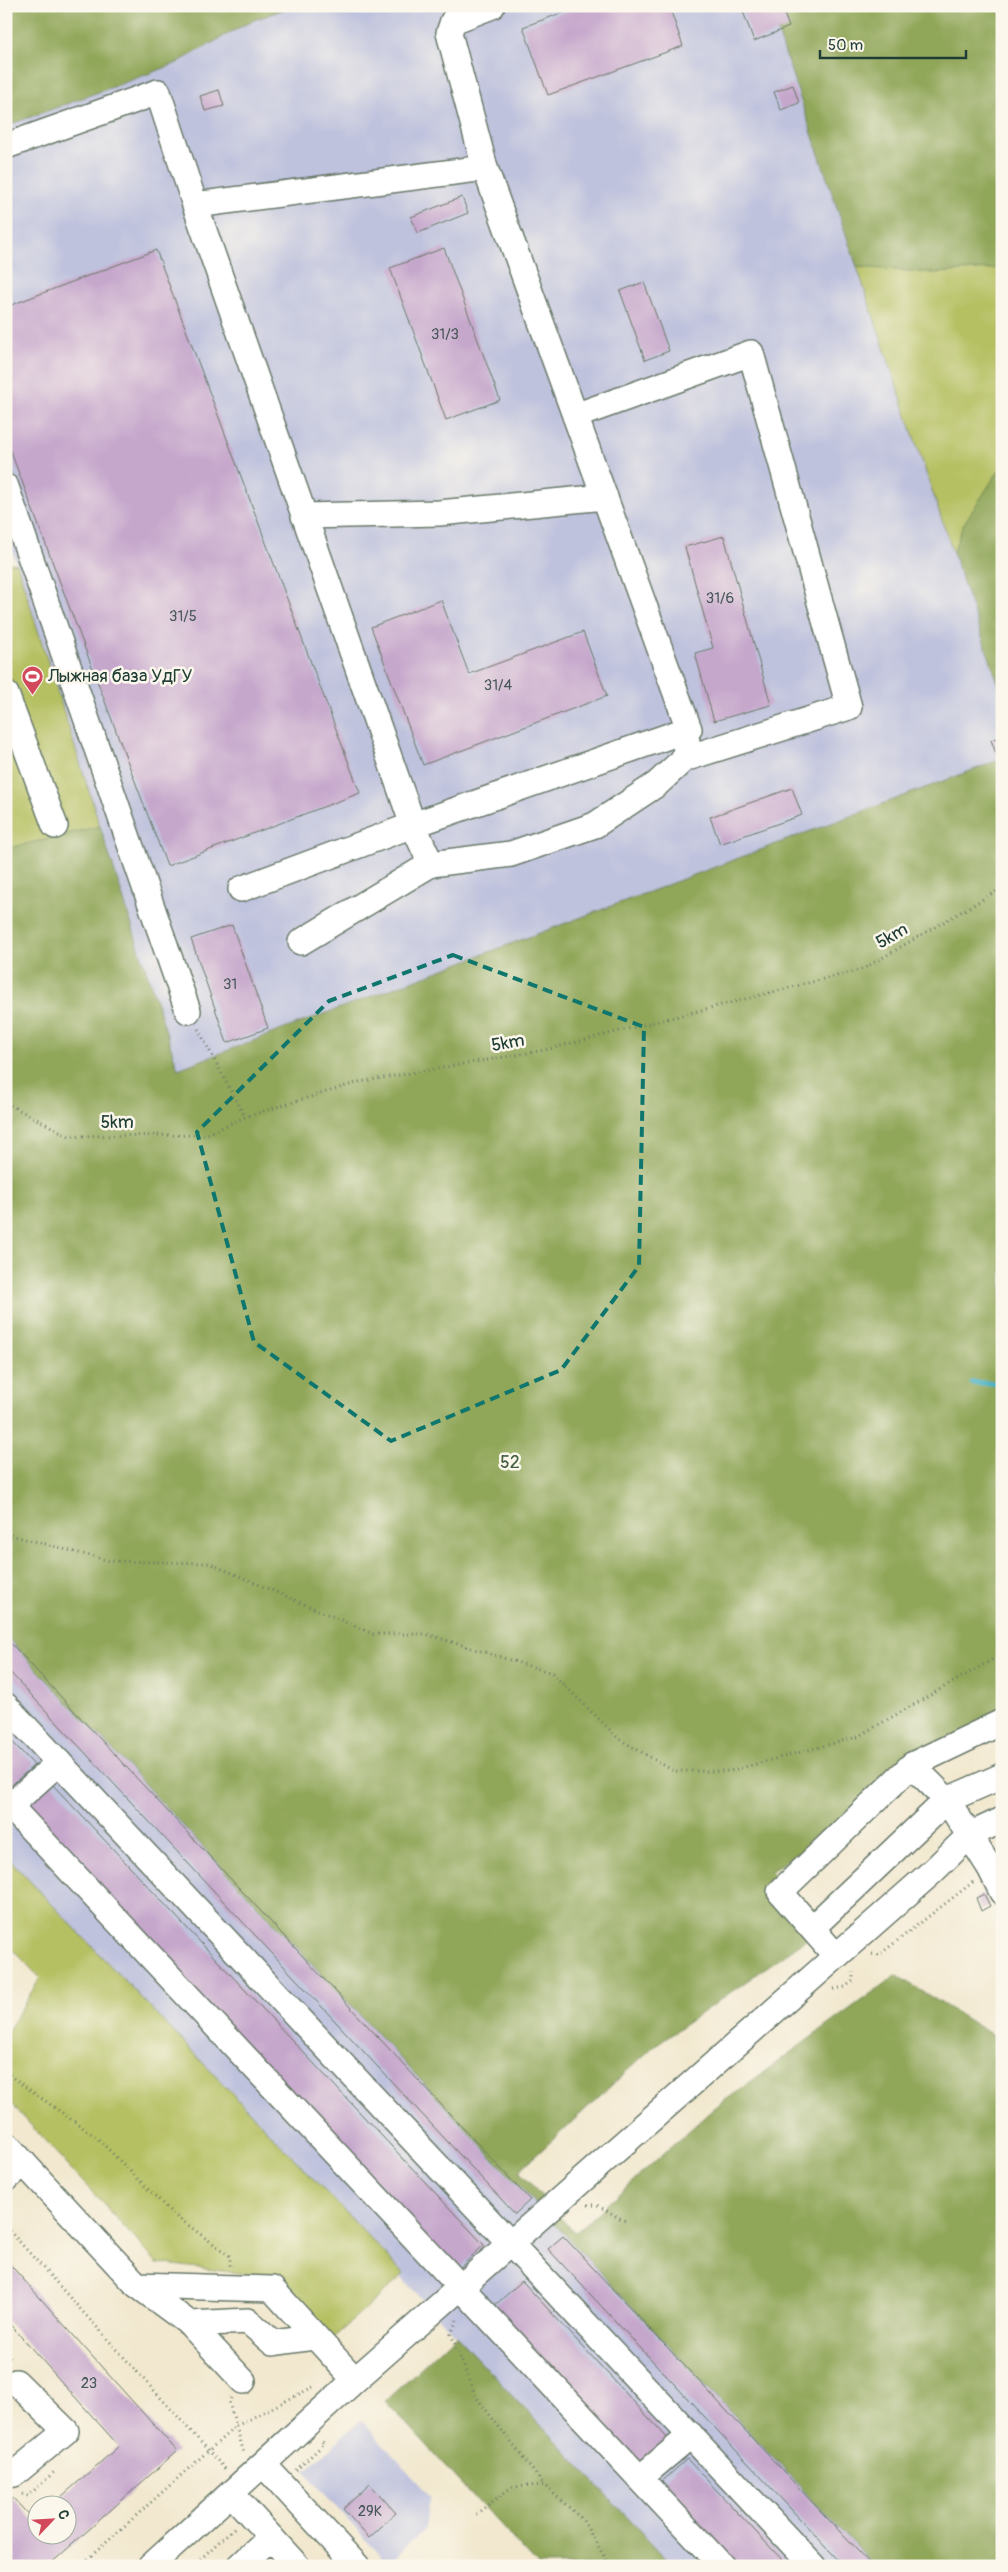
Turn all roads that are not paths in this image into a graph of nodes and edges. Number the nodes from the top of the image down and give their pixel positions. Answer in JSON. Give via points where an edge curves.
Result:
{"nodes":[{"id":1,"x":492,"y":6,"type":"edge"},
{"id":2,"x":6,"y":146,"type":"edge"},
{"id":3,"x":485,"y":168,"type":"junction"},
{"id":4,"x":194,"y":205,"type":"junction"},
{"id":5,"x":575,"y":416,"type":"junction"},
{"id":6,"x":6,"y":487,"type":"edge"},
{"id":7,"x":605,"y":497,"type":"junction"},
{"id":8,"x":304,"y":516,"type":"junction"},
{"id":9,"x":6,"y":694,"type":"edge"},
{"id":10,"x":689,"y":729,"type":"junction"},
{"id":11,"x":684,"y":759,"type":"junction"},
{"id":12,"x":413,"y":824,"type":"junction"},
{"id":13,"x":55,"y":826,"type":"dead end"},
{"id":14,"x":431,"y":864,"type":"junction"},
{"id":15,"x":241,"y":889,"type":"dead end"},
{"id":16,"x":301,"y":942,"type":"dead end"},
{"id":17,"x":188,"y":1011,"type":"road end"},
{"id":18,"x":6,"y":1706,"type":"edge"},
{"id":19,"x":1002,"y":1722,"type":"edge"},
{"id":20,"x":59,"y":1762,"type":"junction"},
{"id":21,"x":912,"y":1765,"type":"junction"},
{"id":22,"x":1002,"y":1776,"type":"edge"},
{"id":23,"x":947,"y":1800,"type":"junction"},
{"id":24,"x":8,"y":1804,"type":"edge"},
{"id":25,"x":1002,"y":1820,"type":"edge"},
{"id":26,"x":970,"y":1835,"type":"junction"},
{"id":27,"x":1002,"y":1892,"type":"edge"},
{"id":28,"x":813,"y":1927,"type":"junction"},
{"id":29,"x":836,"y":1956,"type":"junction"},
{"id":30,"x":6,"y":2144,"type":"edge"},
{"id":31,"x":15,"y":2171,"type":"edge"},
{"id":32,"x":511,"y":2243,"type":"junction"},
{"id":33,"x":137,"y":2286,"type":"junction"},
{"id":34,"x":465,"y":2290,"type":"junction"},
{"id":35,"x":190,"y":2324,"type":"junction"},
{"id":36,"x":315,"y":2337,"type":"junction"},
{"id":37,"x":243,"y":2380,"type":"road end"},
{"id":38,"x":355,"y":2380,"type":"junction"},
{"id":39,"x":10,"y":2381,"type":"edge"},
{"id":40,"x":691,"y":2435,"type":"junction"},
{"id":41,"x":6,"y":2475,"type":"edge"},
{"id":42,"x":640,"y":2478,"type":"junction"},
{"id":43,"x":246,"y":2479,"type":"junction"},
{"id":44,"x":271,"y":2537,"type":"junction"},
{"id":45,"x":151,"y":2566,"type":"edge"},
{"id":46,"x":240,"y":2566,"type":"edge"},
{"id":47,"x":297,"y":2566,"type":"edge"},
{"id":48,"x":357,"y":2566,"type":"edge"},
{"id":49,"x":722,"y":2566,"type":"edge"},
{"id":50,"x":813,"y":2566,"type":"edge"}],
"edges":[{"from":1,"to":3,"type":"street","via":[[453,21],[449,33]]},
{"from":2,"to":4,"type":"street","via":[[158,92]]},
{"from":3,"to":4,"type":"street"},
{"from":3,"to":5,"type":"street"},
{"from":4,"to":8,"type":"street"},
{"from":5,"to":7,"type":"street"},
{"from":5,"to":11,"type":"street","via":[[751,353],[850,707]]},
{"from":6,"to":17,"type":"street"},
{"from":7,"to":8,"type":"street","via":[[439,513]]},
{"from":7,"to":10,"type":"street"},
{"from":8,"to":12,"type":"street"},
{"from":9,"to":13,"type":"street"},
{"from":10,"to":11,"type":"street"},
{"from":10,"to":12,"type":"street"},
{"from":11,"to":14,"type":"street","via":[[657,784],[595,825],[511,854]]},
{"from":12,"to":14,"type":"street"},
{"from":12,"to":15,"type":"street"},
{"from":14,"to":16,"type":"street"},
{"from":18,"to":20,"type":"street"},
{"from":19,"to":21,"type":"street"},
{"from":20,"to":24,"type":"street"},
{"from":20,"to":32,"type":"street"},
{"from":21,"to":23,"type":"street"},
{"from":21,"to":28,"type":"street","via":[[780,1892]]},
{"from":22,"to":23,"type":"street"},
{"from":23,"to":26,"type":"street"},
{"from":23,"to":28,"type":"street"},
{"from":24,"to":34,"type":"street"},
{"from":25,"to":26,"type":"street"},
{"from":26,"to":27,"type":"street"},
{"from":26,"to":29,"type":"street"},
{"from":28,"to":29,"type":"street"},
{"from":29,"to":32,"type":"street"},
{"from":30,"to":31,"type":"street"},
{"from":31,"to":33,"type":"street"},
{"from":32,"to":34,"type":"street"},
{"from":32,"to":40,"type":"street"},
{"from":33,"to":35,"type":"street"},
{"from":33,"to":36,"type":"street","via":[[272,2289]]},
{"from":34,"to":38,"type":"street"},
{"from":34,"to":42,"type":"street"},
{"from":35,"to":36,"type":"street","via":[[248,2321],[273,2343]]},
{"from":35,"to":37,"type":"street"},
{"from":36,"to":38,"type":"street"},
{"from":38,"to":43,"type":"street"},
{"from":39,"to":41,"type":"street","via":[[66,2431],[14,2474]]},
{"from":40,"to":42,"type":"street"},
{"from":40,"to":50,"type":"street"},
{"from":42,"to":49,"type":"street"},
{"from":43,"to":44,"type":"street"},
{"from":43,"to":45,"type":"street"},
{"from":43,"to":48,"type":"street"},
{"from":44,"to":46,"type":"street"},
{"from":44,"to":47,"type":"street"}]}
